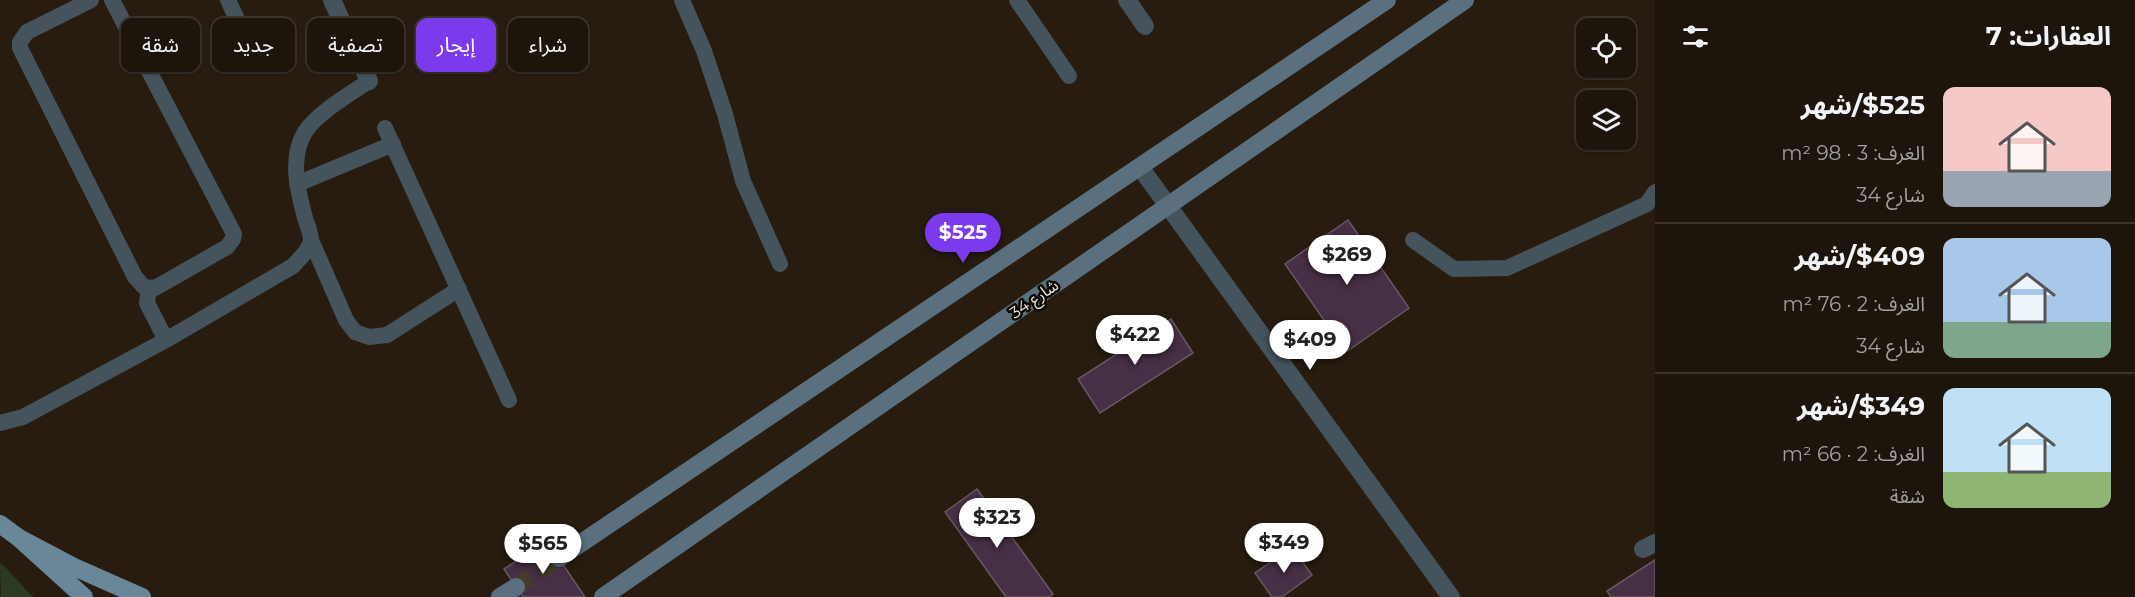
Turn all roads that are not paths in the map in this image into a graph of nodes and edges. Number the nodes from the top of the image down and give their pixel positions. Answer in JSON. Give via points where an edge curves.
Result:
{"nodes":[{"id":1,"x":91,"y":0,"type":"edge"},
{"id":2,"x":112,"y":0,"type":"edge"},
{"id":3,"x":228,"y":0,"type":"edge"},
{"id":4,"x":332,"y":0,"type":"edge"},
{"id":5,"x":682,"y":0,"type":"edge"},
{"id":6,"x":1017,"y":0,"type":"edge"},
{"id":7,"x":1127,"y":0,"type":"edge"},
{"id":8,"x":1388,"y":0,"type":"edge"},
{"id":9,"x":1465,"y":0,"type":"edge"},
{"id":10,"x":236,"y":18,"type":"edge"},
{"id":11,"x":1145,"y":26,"type":"dead end"},
{"id":12,"x":1069,"y":76,"type":"dead end"},
{"id":13,"x":369,"y":81,"type":"joint"},
{"id":14,"x":385,"y":128,"type":"dead end"},
{"id":15,"x":393,"y":144,"type":"junction"},
{"id":16,"x":1140,"y":167,"type":"junction"},
{"id":17,"x":297,"y":184,"type":"junction"},
{"id":18,"x":1655,"y":192,"type":"edge"},
{"id":19,"x":1168,"y":207,"type":"junction"},
{"id":20,"x":311,"y":240,"type":"junction"},
{"id":21,"x":1413,"y":240,"type":"dead end"},
{"id":22,"x":780,"y":264,"type":"dead end"},
{"id":23,"x":149,"y":288,"type":"junction"},
{"id":24,"x":459,"y":289,"type":"junction"},
{"id":25,"x":166,"y":340,"type":"junction"},
{"id":26,"x":509,"y":400,"type":"dead end"},
{"id":27,"x":0,"y":423,"type":"edge"},
{"id":28,"x":0,"y":524,"type":"edge"},
{"id":29,"x":19,"y":538,"type":"junction"},
{"id":30,"x":559,"y":558,"type":"tunnel mouth"},
{"id":31,"x":84,"y":597,"type":"edge"},
{"id":32,"x":142,"y":597,"type":"edge"},
{"id":33,"x":603,"y":597,"type":"edge"},
{"id":34,"x":1451,"y":597,"type":"edge"}],
"edges":[{"from":1,"to":23,"type":"lane","via":[[27,32],[20,48],[135,278]]},
{"from":2,"to":23,"type":"lane","via":[[234,234],[227,247],[160,286]]},
{"from":3,"to":10,"type":"lane"},
{"from":4,"to":13,"type":"street"},
{"from":5,"to":22,"type":"lane","via":[[726,114],[743,181]]},
{"from":6,"to":12,"type":"lane"},
{"from":7,"to":11,"type":"street"},
{"from":8,"to":16,"type":"main road"},
{"from":9,"to":19,"type":"main road","name":"شارع 34"},
{"from":13,"to":17,"type":"lane","via":[[306,130],[297,154]]},
{"from":14,"to":15,"type":"lane"},
{"from":15,"to":17,"type":"lane"},
{"from":15,"to":24,"type":"lane"},
{"from":16,"to":19,"type":"street"},
{"from":16,"to":30,"type":"main road"},
{"from":17,"to":20,"type":"lane"},
{"from":18,"to":21,"type":"lane","via":[[1647,204],[1507,268],[1454,269]]},
{"from":19,"to":33,"type":"main road","name":"شارع 34"},
{"from":19,"to":34,"type":"street"},
{"from":20,"to":24,"type":"lane","via":[[346,320],[355,332],[369,337],[387,335]]},
{"from":20,"to":25,"type":"lane","via":[[293,266]]},
{"from":23,"to":25,"type":"lane","via":[[147,303]]},
{"from":24,"to":26,"type":"lane"},
{"from":25,"to":27,"type":"lane","via":[[23,417]]},
{"from":28,"to":29,"type":"main road"},
{"from":29,"to":31,"type":"main road"},
{"from":29,"to":32,"type":"main road"}]}
